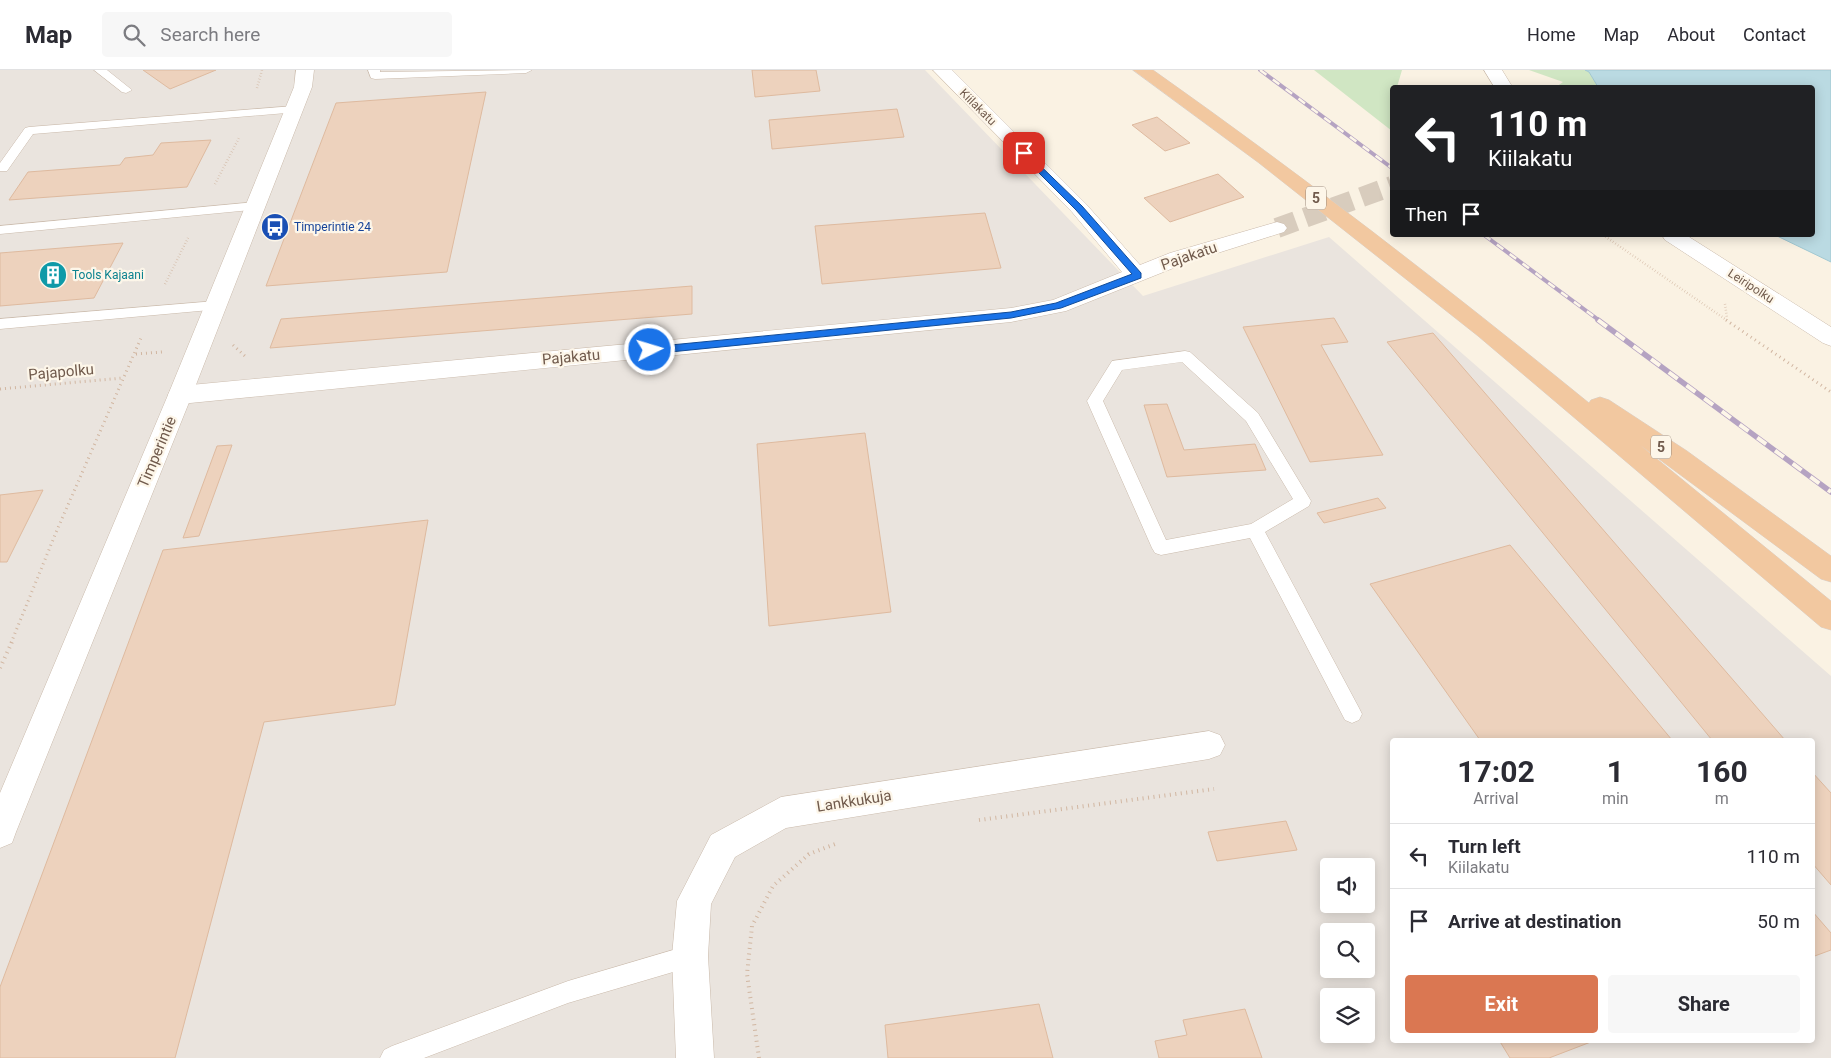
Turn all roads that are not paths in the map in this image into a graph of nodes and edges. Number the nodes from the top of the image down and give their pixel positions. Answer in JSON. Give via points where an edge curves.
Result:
{"nodes":[{"id":1,"x":100,"y":70,"type":"edge"},
{"id":2,"x":305,"y":70,"type":"edge"},
{"id":3,"x":374,"y":70,"type":"edge"},
{"id":4,"x":526,"y":70,"type":"edge"},
{"id":5,"x":942,"y":70,"type":"edge"},
{"id":6,"x":1142,"y":70,"type":"edge"},
{"id":7,"x":1493,"y":70,"type":"edge"},
{"id":8,"x":1502,"y":85,"type":"edge"},
{"id":9,"x":126,"y":90,"type":"dead end"},
{"id":10,"x":294,"y":110,"type":"junction"},
{"id":11,"x":3,"y":168,"type":"dead end"},
{"id":12,"x":256,"y":206,"type":"junction"},
{"id":13,"x":1278,"y":228,"type":"tunnel mouth"},
{"id":14,"x":0,"y":230,"type":"edge"},
{"id":15,"x":1675,"y":237,"type":"edge"},
{"id":16,"x":1137,"y":276,"type":"junction"},
{"id":17,"x":216,"y":306,"type":"junction"},
{"id":18,"x":0,"y":324,"type":"edge"},
{"id":19,"x":1486,"y":331,"type":"junction"},
{"id":20,"x":1831,"y":338,"type":"edge"},
{"id":21,"x":180,"y":395,"type":"junction"},
{"id":22,"x":1255,"y":530,"type":"junction"},
{"id":23,"x":1831,"y":571,"type":"edge"},
{"id":24,"x":1831,"y":618,"type":"edge"},
{"id":25,"x":1352,"y":714,"type":"dead end"},
{"id":26,"x":1209,"y":745,"type":"dead end"},
{"id":27,"x":0,"y":832,"type":"edge"},
{"id":28,"x":690,"y":956,"type":"junction"},
{"id":29,"x":392,"y":1058,"type":"edge"},
{"id":30,"x":694,"y":1058,"type":"edge"}],
"edges":[{"from":1,"to":9,"type":"lane"},
{"from":2,"to":10,"type":"street","name":"Timperintie","via":[[303,88]]},
{"from":3,"to":4,"type":"lane","via":[[375,76]]},
{"from":5,"to":16,"type":"street","name":"Kiilakatu","via":[[1079,208]]},
{"from":6,"to":19,"type":"highway","number":"5","via":[[1266,159]]},
{"from":7,"to":8,"type":"street"},
{"from":10,"to":11,"type":"lane","via":[[29,131]]},
{"from":10,"to":12,"type":"street","name":"Timperintie"},
{"from":12,"to":14,"type":"lane"},
{"from":12,"to":17,"type":"street","name":"Timperintie"},
{"from":13,"to":16,"type":"street","name":"Pajakatu","via":[[1178,258]]},
{"from":15,"to":20,"type":"street","name":"Leiripolku"},
{"from":16,"to":21,"type":"street","name":"Pajakatu","via":[[1058,306],[1011,315]]},
{"from":17,"to":18,"type":"lane"},
{"from":17,"to":21,"type":"street","name":"Timperintie"},
{"from":19,"to":23,"type":"highway","number":"5","via":[[1678,458]]},
{"from":19,"to":24,"type":"highway","number":"5"},
{"from":21,"to":27,"type":"street","name":"Timperintie"},
{"from":22,"to":22,"type":"lane","via":[[1161,548],[1095,401],[1116,365],[1185,356],[1252,417],[1303,502]]},
{"from":22,"to":25,"type":"lane"},
{"from":26,"to":28,"type":"street","name":"Lankkukuja","via":[[782,813],[723,846],[694,901]]},
{"from":28,"to":29,"type":"lane","via":[[568,992]]},
{"from":28,"to":30,"type":"street","name":"Lankkukuja"}]}
